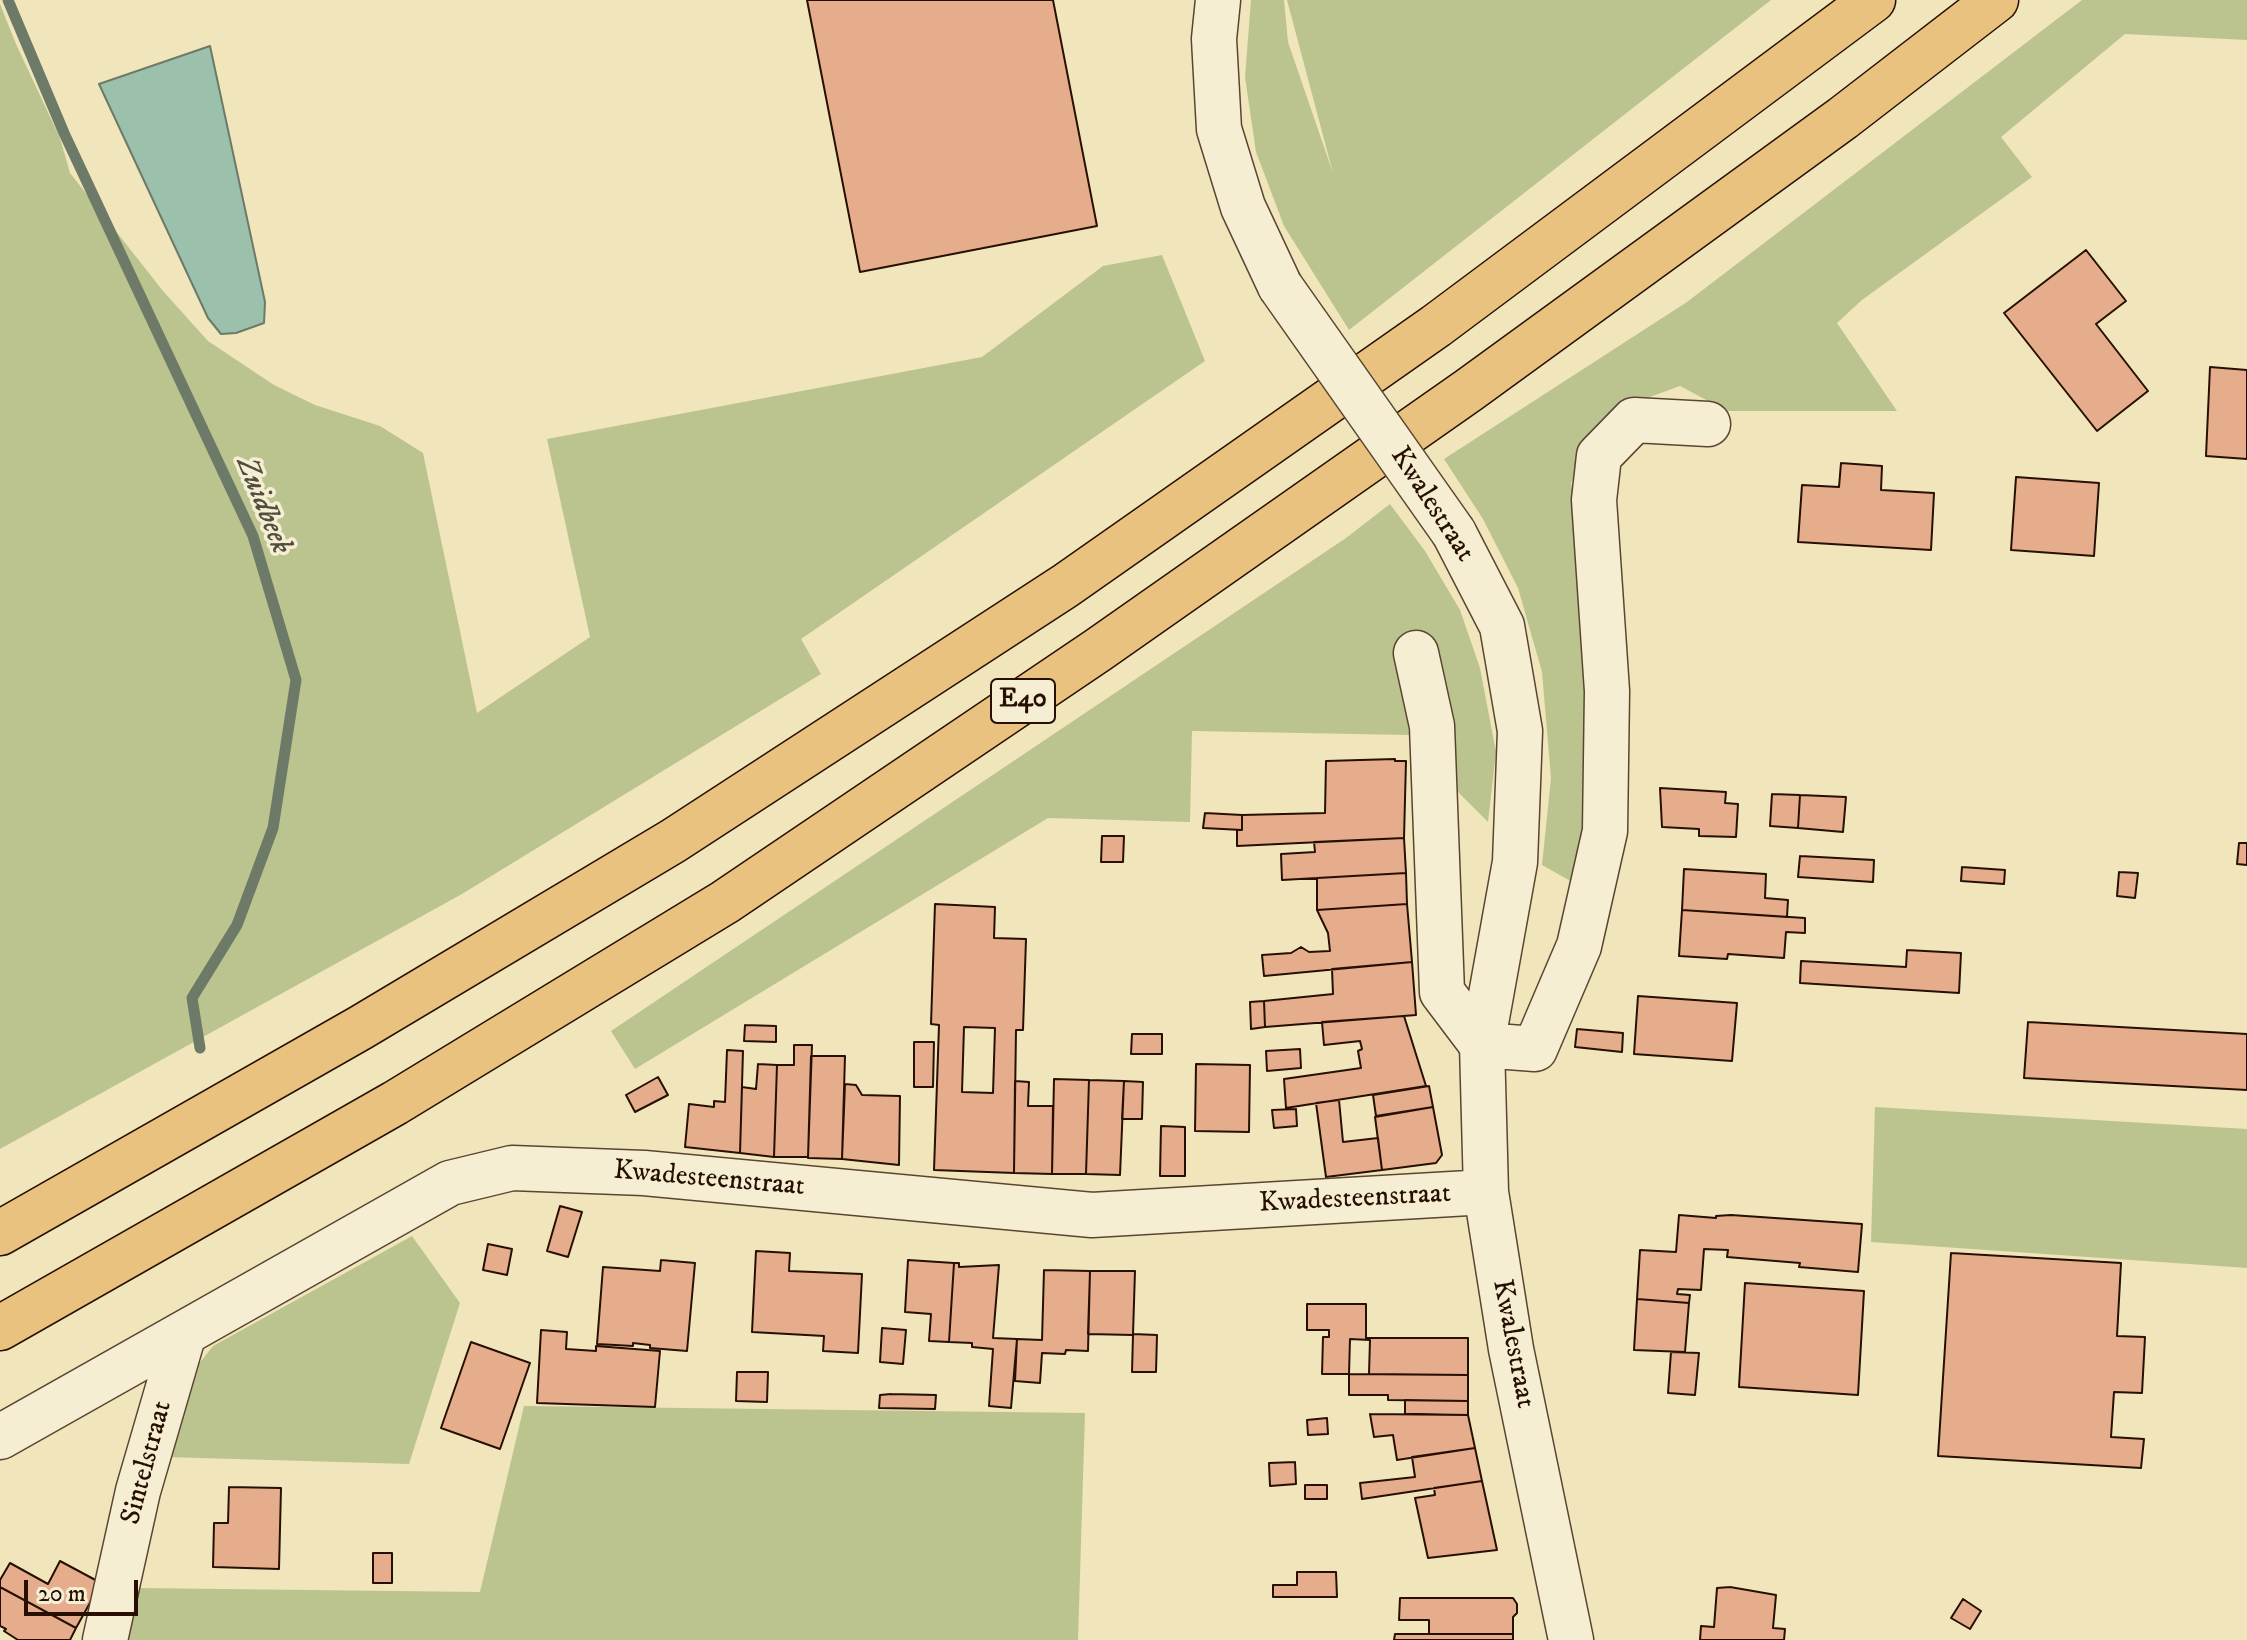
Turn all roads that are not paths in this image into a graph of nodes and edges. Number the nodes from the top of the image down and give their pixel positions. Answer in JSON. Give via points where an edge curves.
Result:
{"nodes":[{"id":1,"x":1218,"y":0,"type":"edge"},
{"id":2,"x":1873,"y":0,"type":"edge"},
{"id":3,"x":1996,"y":0,"type":"edge"},
{"id":4,"x":1708,"y":424,"type":"dead end"},
{"id":5,"x":1416,"y":653,"type":"dead end"},
{"id":6,"x":1482,"y":1045,"type":"junction"},
{"id":7,"x":1486,"y":1192,"type":"junction"},
{"id":8,"x":0,"y":1233,"type":"edge"},
{"id":9,"x":0,"y":1328,"type":"edge"},
{"id":10,"x":184,"y":1333,"type":"junction"},
{"id":11,"x":0,"y":1437,"type":"edge"},
{"id":12,"x":105,"y":1640,"type":"edge"},
{"id":13,"x":1571,"y":1640,"type":"edge"}],
"edges":[{"from":1,"to":6,"type":"street","name":"Kwalestraat","bridge":true,"via":[[1214,39],[1219,129],[1243,207],[1280,286],[1454,533],[1502,626],[1520,731],[1515,862]]},
{"from":2,"to":8,"type":"highway","number":"E40","via":[[1436,326],[1065,586],[673,841],[360,1028]]},
{"from":3,"to":9,"type":"highway","number":"E40","via":[[1469,390],[725,902],[395,1103]]},
{"from":4,"to":6,"type":"street","via":[[1634,420],[1599,456],[1594,500],[1607,691],[1605,831],[1598,867],[1579,946],[1535,1049]]},
{"from":5,"to":6,"type":"street","via":[[1432,726],[1442,992]]},
{"from":6,"to":7,"type":"street","name":"Kwalestraat"},
{"from":7,"to":10,"type":"street","name":"Kwadesteenstraat","via":[[1092,1215],[644,1173],[512,1168],[450,1183]]},
{"from":7,"to":13,"type":"street","name":"Kwalestraat","via":[[1511,1349]]},
{"from":10,"to":11,"type":"street","name":"Kwadesteenstraat"},
{"from":10,"to":12,"type":"street","name":"Sintelstraat","via":[[138,1491]]}]}
